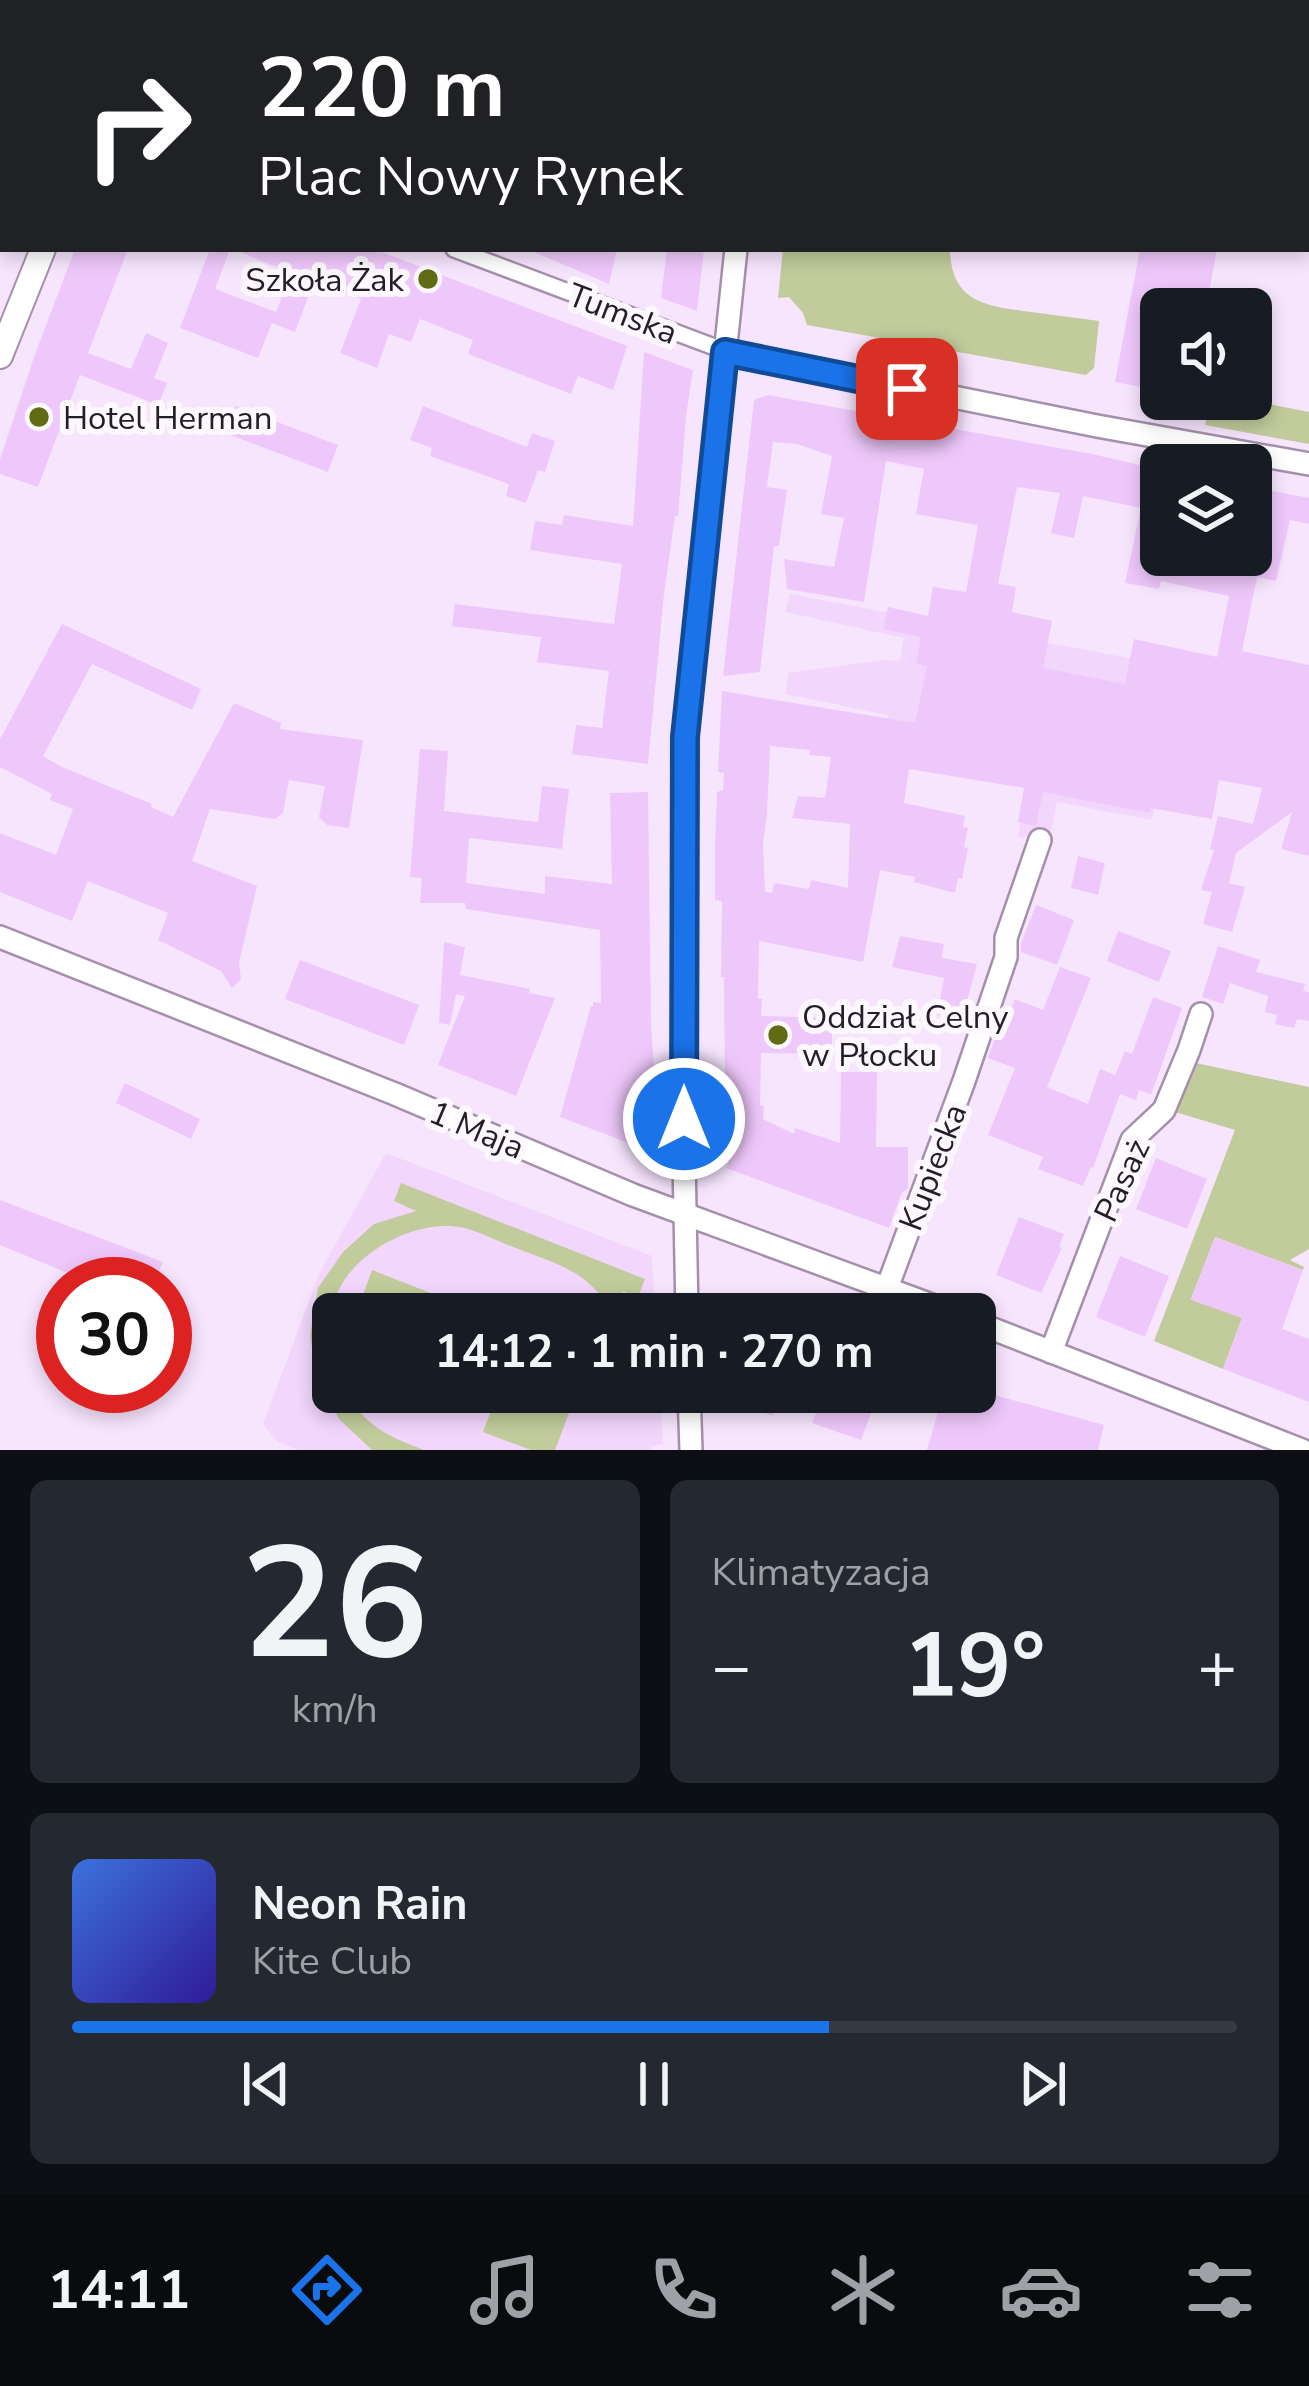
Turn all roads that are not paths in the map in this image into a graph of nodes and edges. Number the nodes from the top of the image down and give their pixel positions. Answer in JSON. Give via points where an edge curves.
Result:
{"nodes":[{"id":1,"x":42,"y":252,"type":"edge"},
{"id":2,"x":462,"y":252,"type":"edge"},
{"id":3,"x":736,"y":252,"type":"edge"},
{"id":4,"x":725,"y":352,"type":"junction"},
{"id":5,"x":0,"y":356,"type":"edge"},
{"id":6,"x":1309,"y":464,"type":"edge"},
{"id":7,"x":1040,"y":840,"type":"dead end"},
{"id":8,"x":0,"y":938,"type":"edge"},
{"id":9,"x":1201,"y":1014,"type":"dead end"},
{"id":10,"x":685,"y":1215,"type":"junction"},
{"id":11,"x":887,"y":1288,"type":"junction"},
{"id":12,"x":687,"y":1293,"type":"edge"},
{"id":13,"x":900,"y":1293,"type":"edge"},
{"id":14,"x":996,"y":1330,"type":"edge"},
{"id":15,"x":1051,"y":1352,"type":"junction"},
{"id":16,"x":690,"y":1413,"type":"edge"},
{"id":17,"x":691,"y":1450,"type":"edge"},
{"id":18,"x":1301,"y":1450,"type":"edge"}],
"edges":[{"from":1,"to":5,"type":"street"},
{"from":2,"to":4,"type":"street","name":"Tumska"},
{"from":3,"to":4,"type":"street"},
{"from":4,"to":6,"type":"street"},
{"from":4,"to":10,"type":"street","via":[[685,737]]},
{"from":7,"to":11,"type":"street","name":"Kupiecka","via":[[964,1082]]},
{"from":8,"to":10,"type":"street","name":"1 Maja"},
{"from":9,"to":15,"type":"street","name":"Pasaż","via":[[1164,1110],[1132,1140]]},
{"from":10,"to":11,"type":"street","name":"1 Maja"},
{"from":10,"to":12,"type":"street"},
{"from":11,"to":13,"type":"street","name":"1 Maja"},
{"from":14,"to":15,"type":"street"},
{"from":15,"to":18,"type":"street"},
{"from":16,"to":17,"type":"street"}]}
